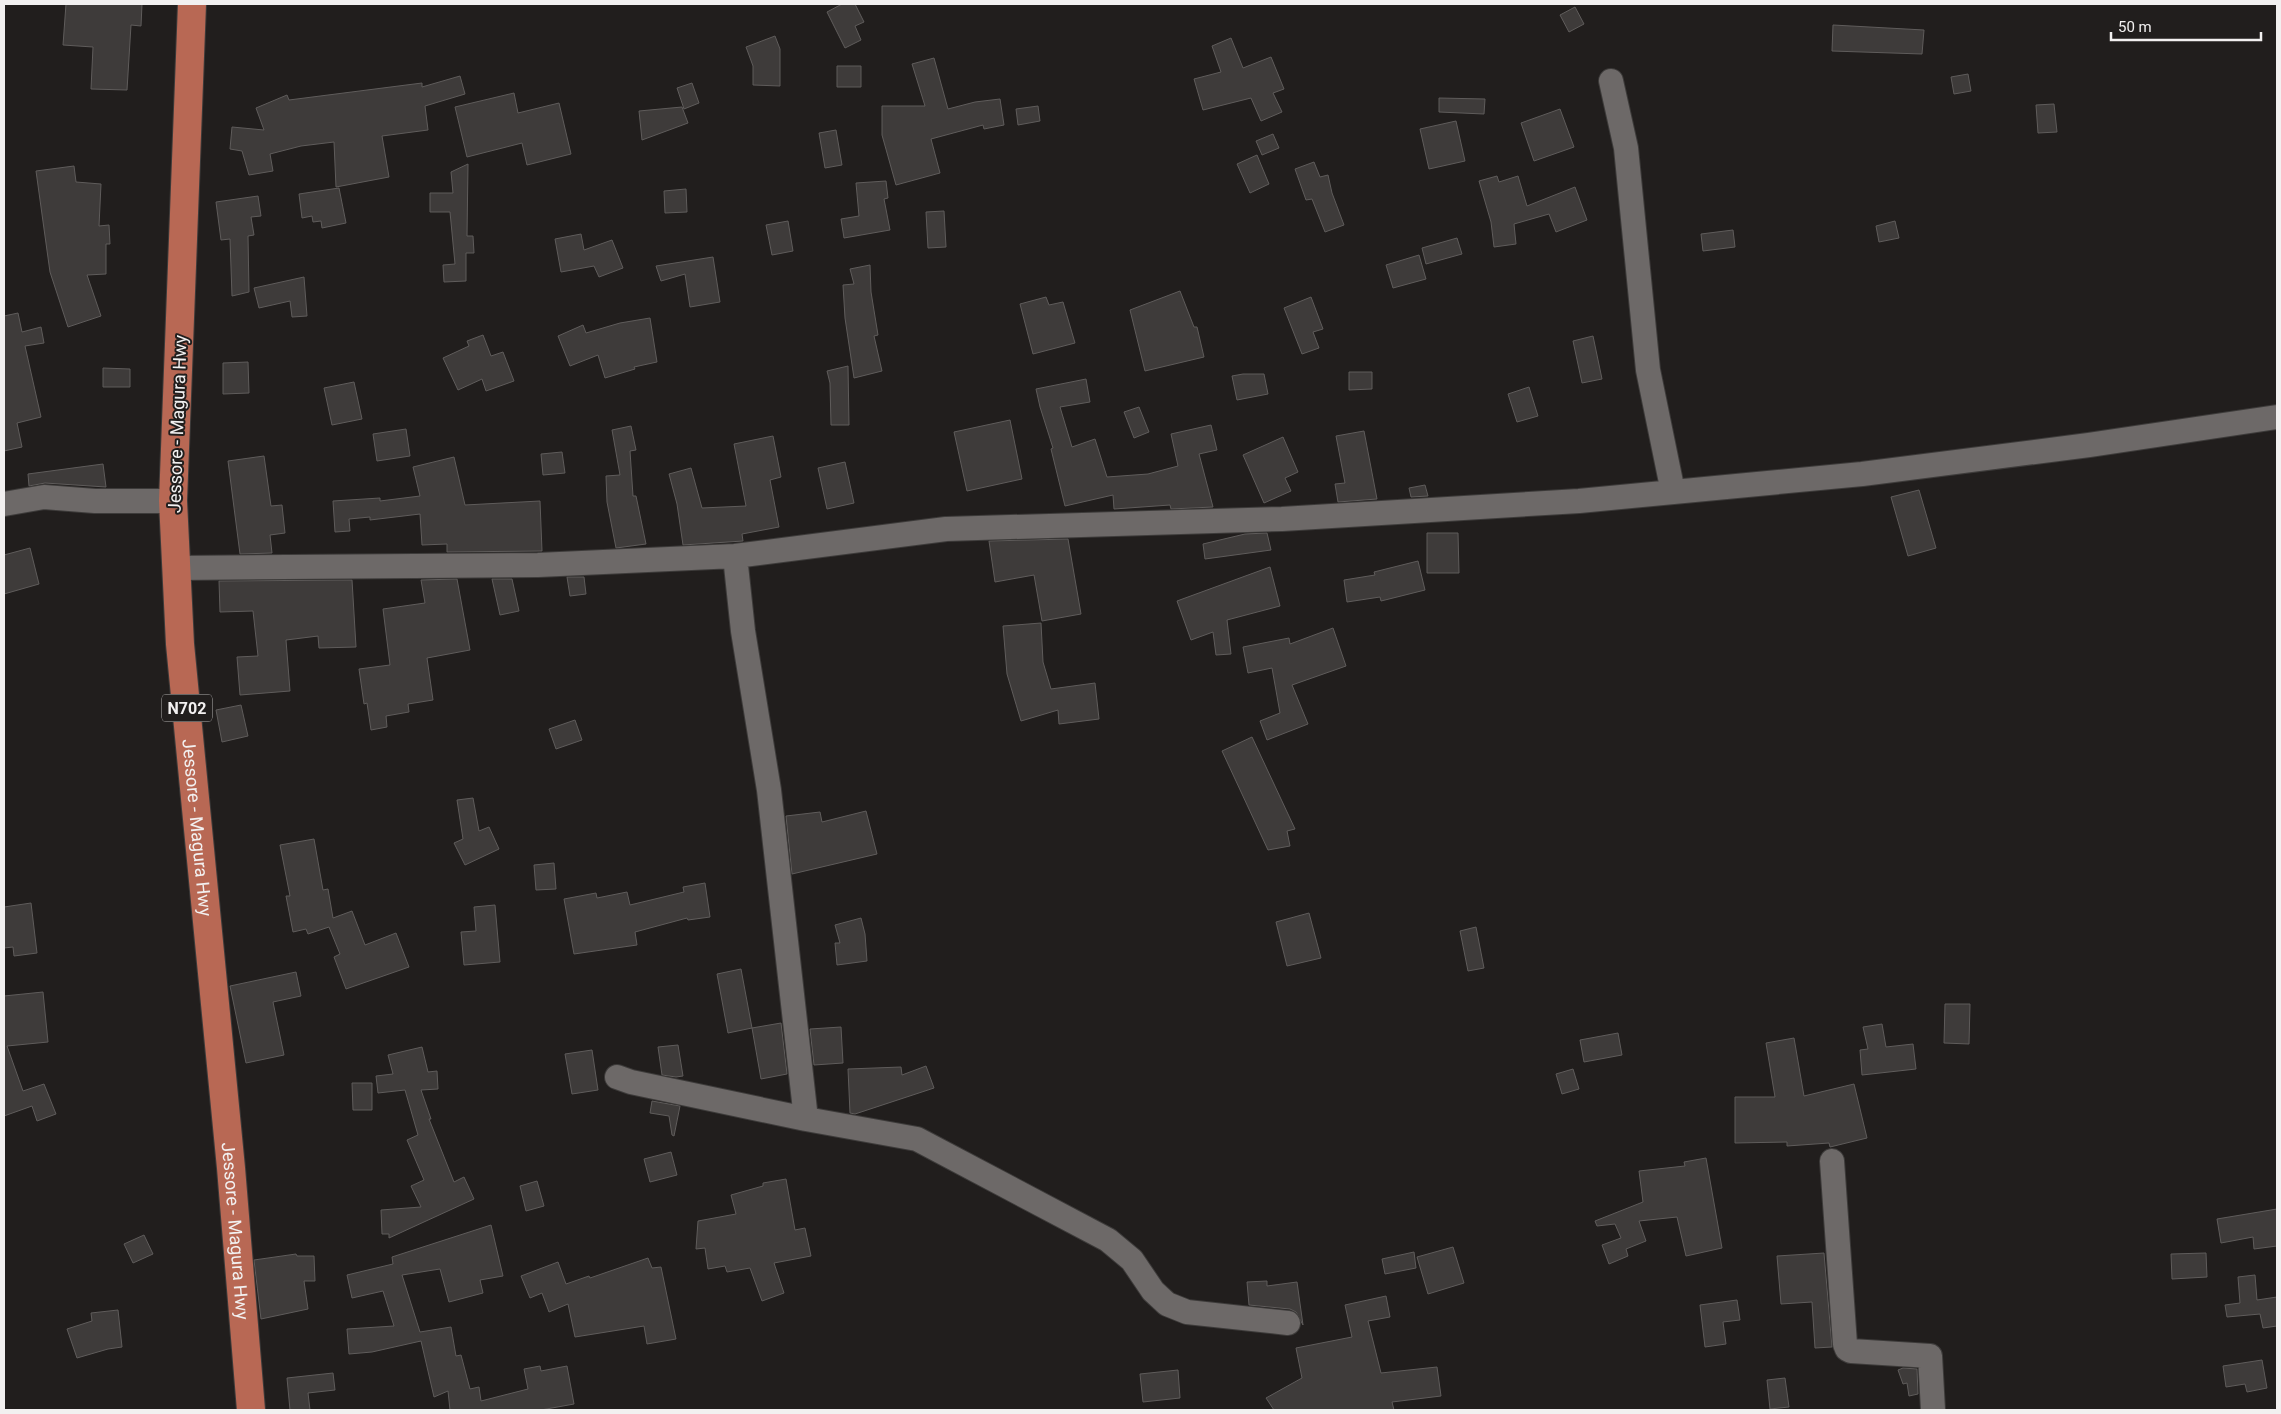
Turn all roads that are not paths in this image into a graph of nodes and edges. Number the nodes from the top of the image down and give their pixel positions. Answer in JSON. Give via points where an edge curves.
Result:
{"nodes":[{"id":1,"x":192,"y":4,"type":"edge"},
{"id":2,"x":1611,"y":81,"type":"dead end"},
{"id":3,"x":2277,"y":417,"type":"edge"},
{"id":4,"x":1673,"y":492,"type":"junction"},
{"id":5,"x":173,"y":501,"type":"junction"},
{"id":6,"x":4,"y":504,"type":"edge"},
{"id":7,"x":735,"y":556,"type":"junction"},
{"id":8,"x":175,"y":568,"type":"junction"},
{"id":9,"x":617,"y":1077,"type":"dead end"},
{"id":10,"x":806,"y":1119,"type":"junction"},
{"id":11,"x":1832,"y":1161,"type":"dead end"},
{"id":12,"x":1288,"y":1323,"type":"dead end"},
{"id":13,"x":251,"y":1410,"type":"edge"},
{"id":14,"x":1933,"y":1410,"type":"edge"}],
"edges":[{"from":1,"to":5,"type":"highway","name":"Jessore - Magura Hwy","number":"N702"},
{"from":2,"to":4,"type":"street","via":[[1626,148],[1648,370]]},
{"from":3,"to":4,"type":"street","via":[[1862,474]]},
{"from":4,"to":7,"type":"street","via":[[1579,501],[1282,519],[946,529]]},
{"from":5,"to":6,"type":"street","via":[[44,497]]},
{"from":5,"to":8,"type":"highway","name":"Jessore - Magura Hwy","number":"N702"},
{"from":7,"to":8,"type":"street","via":[[538,565]]},
{"from":7,"to":10,"type":"street","via":[[743,631],[769,790]]},
{"from":8,"to":13,"type":"highway","name":"Jessore - Magura Hwy","number":"N702"},
{"from":9,"to":10,"type":"street"},
{"from":10,"to":12,"type":"street","via":[[917,1139],[1108,1240],[1132,1260],[1153,1291],[1174,1307],[1187,1312]]},
{"from":11,"to":14,"type":"street","via":[[1847,1349],[1930,1356]]}]}
